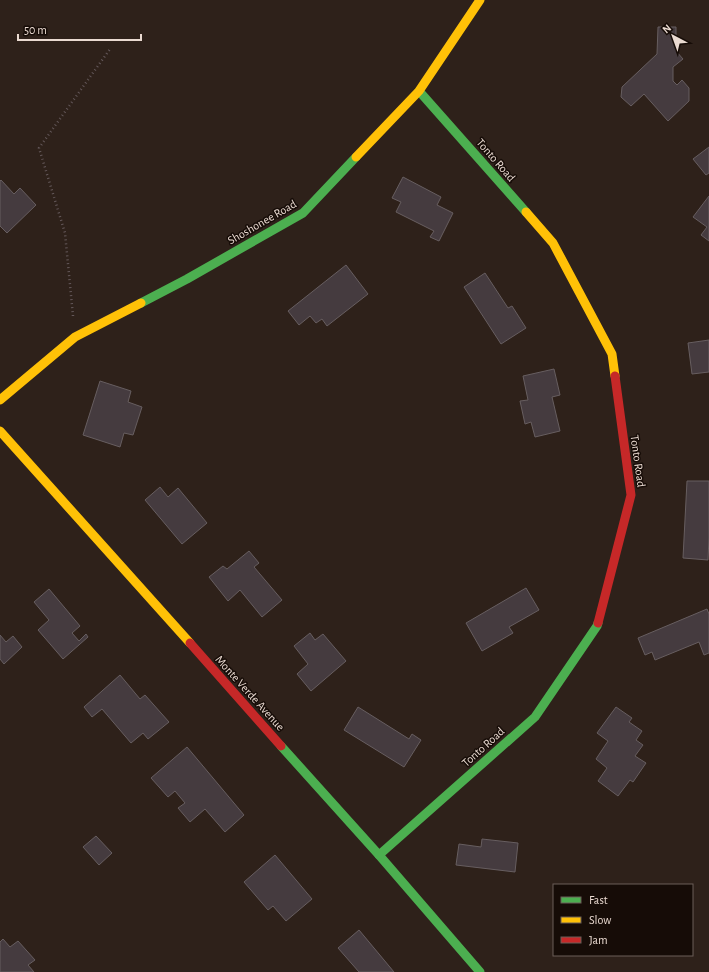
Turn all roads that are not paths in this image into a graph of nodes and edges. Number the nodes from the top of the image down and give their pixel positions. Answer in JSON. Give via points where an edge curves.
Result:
{"nodes":[{"id":1,"x":480,"y":0,"type":"edge"},
{"id":2,"x":419,"y":91,"type":"junction"},
{"id":3,"x":0,"y":400,"type":"edge"},
{"id":4,"x":0,"y":431,"type":"edge"},
{"id":5,"x":379,"y":855,"type":"junction"},
{"id":6,"x":480,"y":972,"type":"edge"}],
"edges":[{"from":1,"to":2,"type":"street","name":"Shoshonee Road"},
{"from":2,"to":3,"type":"street","name":"Shoshonee Road","via":[[303,213],[187,279],[75,337]]},
{"from":2,"to":5,"type":"street","name":"Tonto Road","via":[[553,243],[612,354],[631,495],[597,626],[534,718]]},
{"from":4,"to":5,"type":"street","name":"Monte Verde Avenue"},
{"from":5,"to":6,"type":"street","name":"Monte Verde Avenue"}]}
